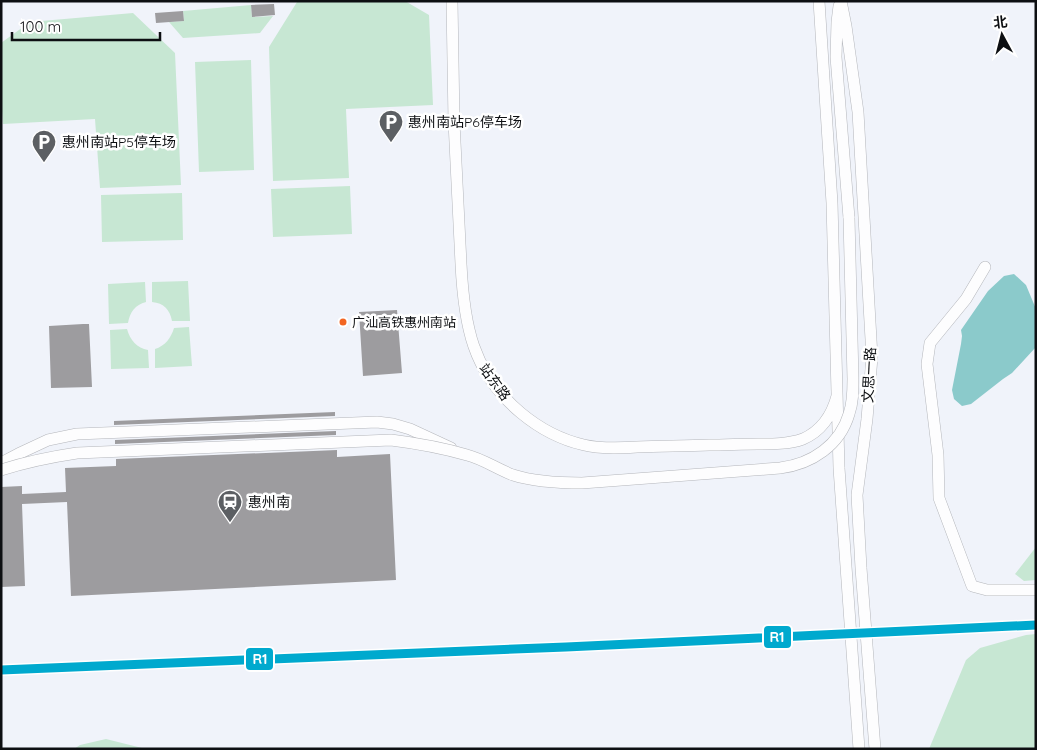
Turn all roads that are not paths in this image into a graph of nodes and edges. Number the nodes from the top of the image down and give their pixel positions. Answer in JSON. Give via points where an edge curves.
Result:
{"nodes":[{"id":1,"x":452,"y":1,"type":"edge"},
{"id":2,"x":819,"y":1,"type":"edge"},
{"id":3,"x":841,"y":1,"type":"edge"},
{"id":4,"x":985,"y":267,"type":"dead end"},
{"id":5,"x":837,"y":396,"type":"junction"},
{"id":6,"x":468,"y":455,"type":"junction"},
{"id":7,"x":1,"y":463,"type":"edge"},
{"id":8,"x":1,"y":470,"type":"edge"},
{"id":9,"x":1036,"y":590,"type":"edge"},
{"id":10,"x":859,"y":749,"type":"edge"},
{"id":11,"x":875,"y":749,"type":"edge"}],
"edges":[{"from":1,"to":5,"type":"street","name":"站东路","via":[[462,282],[468,329],[475,350],[501,394],[533,423],[558,436],[586,446],[613,448],[796,441],[824,424]]},
{"from":2,"to":5,"type":"street","via":[[832,203]]},
{"from":3,"to":6,"type":"street","bridge":true,"via":[[836,56],[849,218],[853,379],[849,414],[834,442],[819,455],[800,464],[780,468],[582,483],[537,481]]},
{"from":3,"to":11,"type":"street","name":"文思一路","via":[[858,112],[872,357],[857,495]]},
{"from":4,"to":9,"type":"street","via":[[966,300],[930,342],[927,364],[938,455],[939,498],[972,586],[987,590]]},
{"from":5,"to":10,"type":"street"},
{"from":6,"to":7,"type":"street","bridge":true,"via":[[410,429],[377,422],[77,434],[48,440]]},
{"from":6,"to":8,"type":"street","bridge":true,"via":[[390,440],[76,454],[52,456]]}]}
